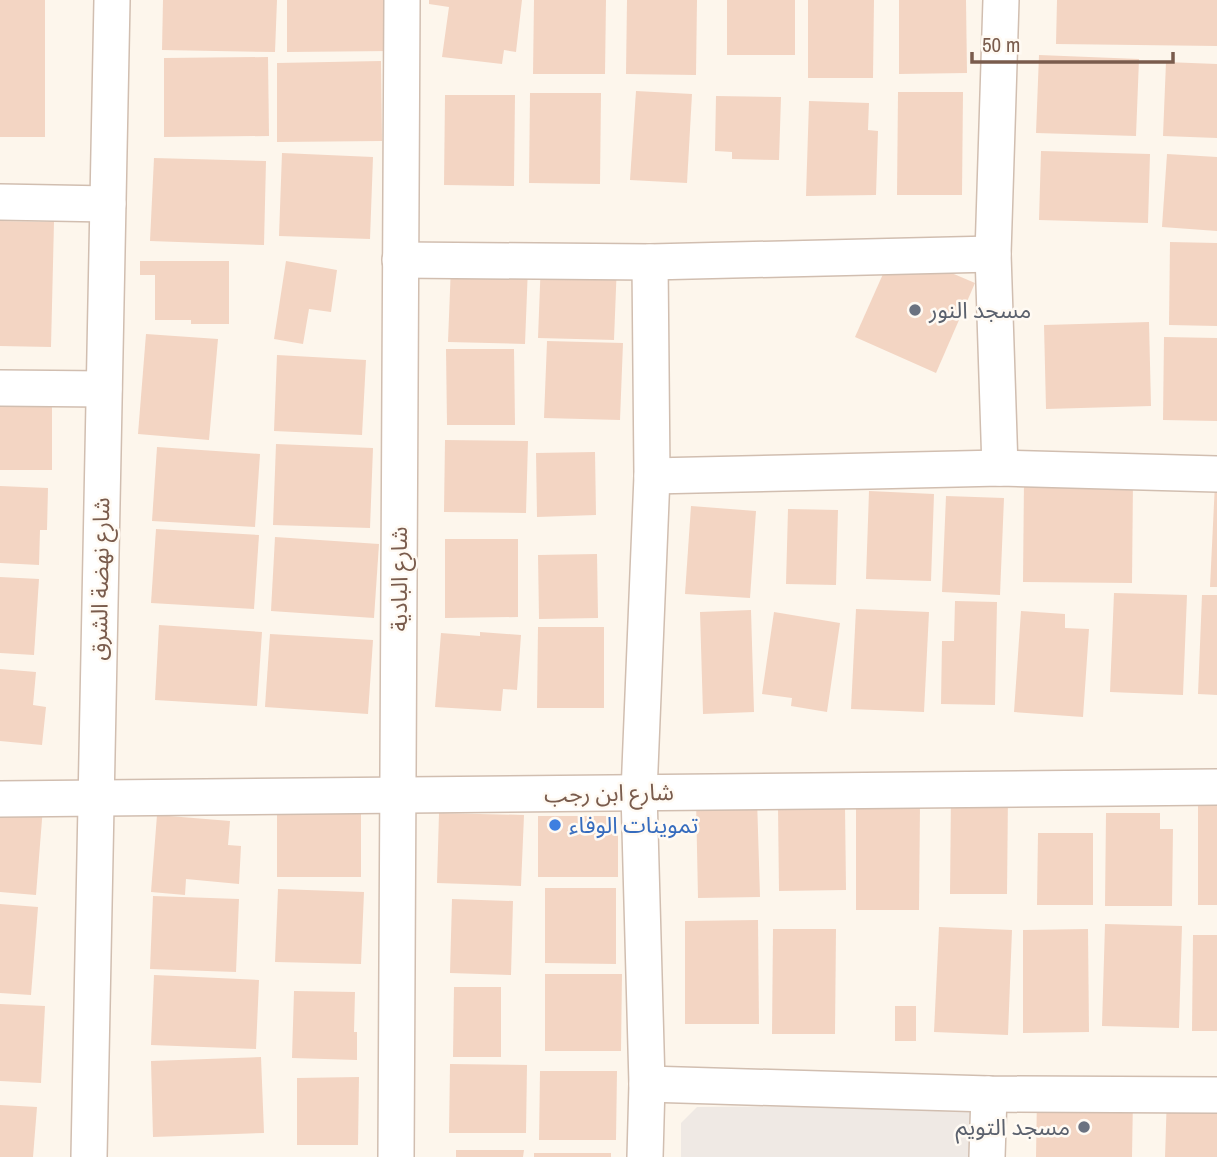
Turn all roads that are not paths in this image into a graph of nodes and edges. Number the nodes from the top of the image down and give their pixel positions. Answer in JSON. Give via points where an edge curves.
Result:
{"nodes":[{"id":1,"x":111,"y":0,"type":"edge"},
{"id":2,"x":402,"y":0,"type":"edge"},
{"id":3,"x":1001,"y":0,"type":"edge"},
{"id":4,"x":0,"y":202,"type":"edge"},
{"id":5,"x":108,"y":204,"type":"junction"},
{"id":6,"x":993,"y":254,"type":"junction"},
{"id":7,"x":400,"y":260,"type":"junction"},
{"id":8,"x":650,"y":262,"type":"junction"},
{"id":9,"x":0,"y":388,"type":"edge"},
{"id":10,"x":104,"y":389,"type":"junction"},
{"id":11,"x":1000,"y":468,"type":"junction"},
{"id":12,"x":1217,"y":474,"type":"edge"},
{"id":13,"x":652,"y":476,"type":"junction"},
{"id":14,"x":1217,"y":787,"type":"edge"},
{"id":15,"x":639,"y":793,"type":"junction"},
{"id":16,"x":398,"y":796,"type":"junction"},
{"id":17,"x":96,"y":798,"type":"junction"},
{"id":18,"x":0,"y":799,"type":"edge"},
{"id":19,"x":647,"y":1084,"type":"junction"},
{"id":20,"x":989,"y":1094,"type":"junction"},
{"id":21,"x":1217,"y":1095,"type":"edge"},
{"id":22,"x":89,"y":1157,"type":"edge"},
{"id":23,"x":396,"y":1157,"type":"edge"},
{"id":24,"x":645,"y":1157,"type":"edge"},
{"id":25,"x":987,"y":1157,"type":"edge"}],
"edges":[{"from":1,"to":5,"type":"street","name":"شارع نهضة الشرق"},
{"from":2,"to":7,"type":"street","name":"شارع البادية"},
{"from":3,"to":6,"type":"street"},
{"from":4,"to":5,"type":"street"},
{"from":5,"to":10,"type":"street","name":"شارع نهضة الشرق"},
{"from":6,"to":8,"type":"street"},
{"from":6,"to":11,"type":"street"},
{"from":7,"to":8,"type":"street"},
{"from":7,"to":16,"type":"street","name":"شارع البادية"},
{"from":8,"to":13,"type":"street"},
{"from":9,"to":10,"type":"street"},
{"from":10,"to":17,"type":"street","name":"شارع نهضة الشرق"},
{"from":11,"to":12,"type":"street"},
{"from":11,"to":13,"type":"street"},
{"from":13,"to":15,"type":"street"},
{"from":14,"to":15,"type":"street","name":"شارع ابن رجب"},
{"from":15,"to":16,"type":"street","name":"شارع ابن رجب"},
{"from":15,"to":19,"type":"street"},
{"from":16,"to":17,"type":"street","name":"شارع ابن رجب"},
{"from":16,"to":23,"type":"street","name":"شارع البادية"},
{"from":17,"to":18,"type":"street","name":"شارع ابن رجب"},
{"from":17,"to":22,"type":"street","name":"شارع نهضة الشرق"},
{"from":19,"to":20,"type":"street"},
{"from":19,"to":24,"type":"street"},
{"from":20,"to":21,"type":"street"},
{"from":20,"to":25,"type":"street"}]}
